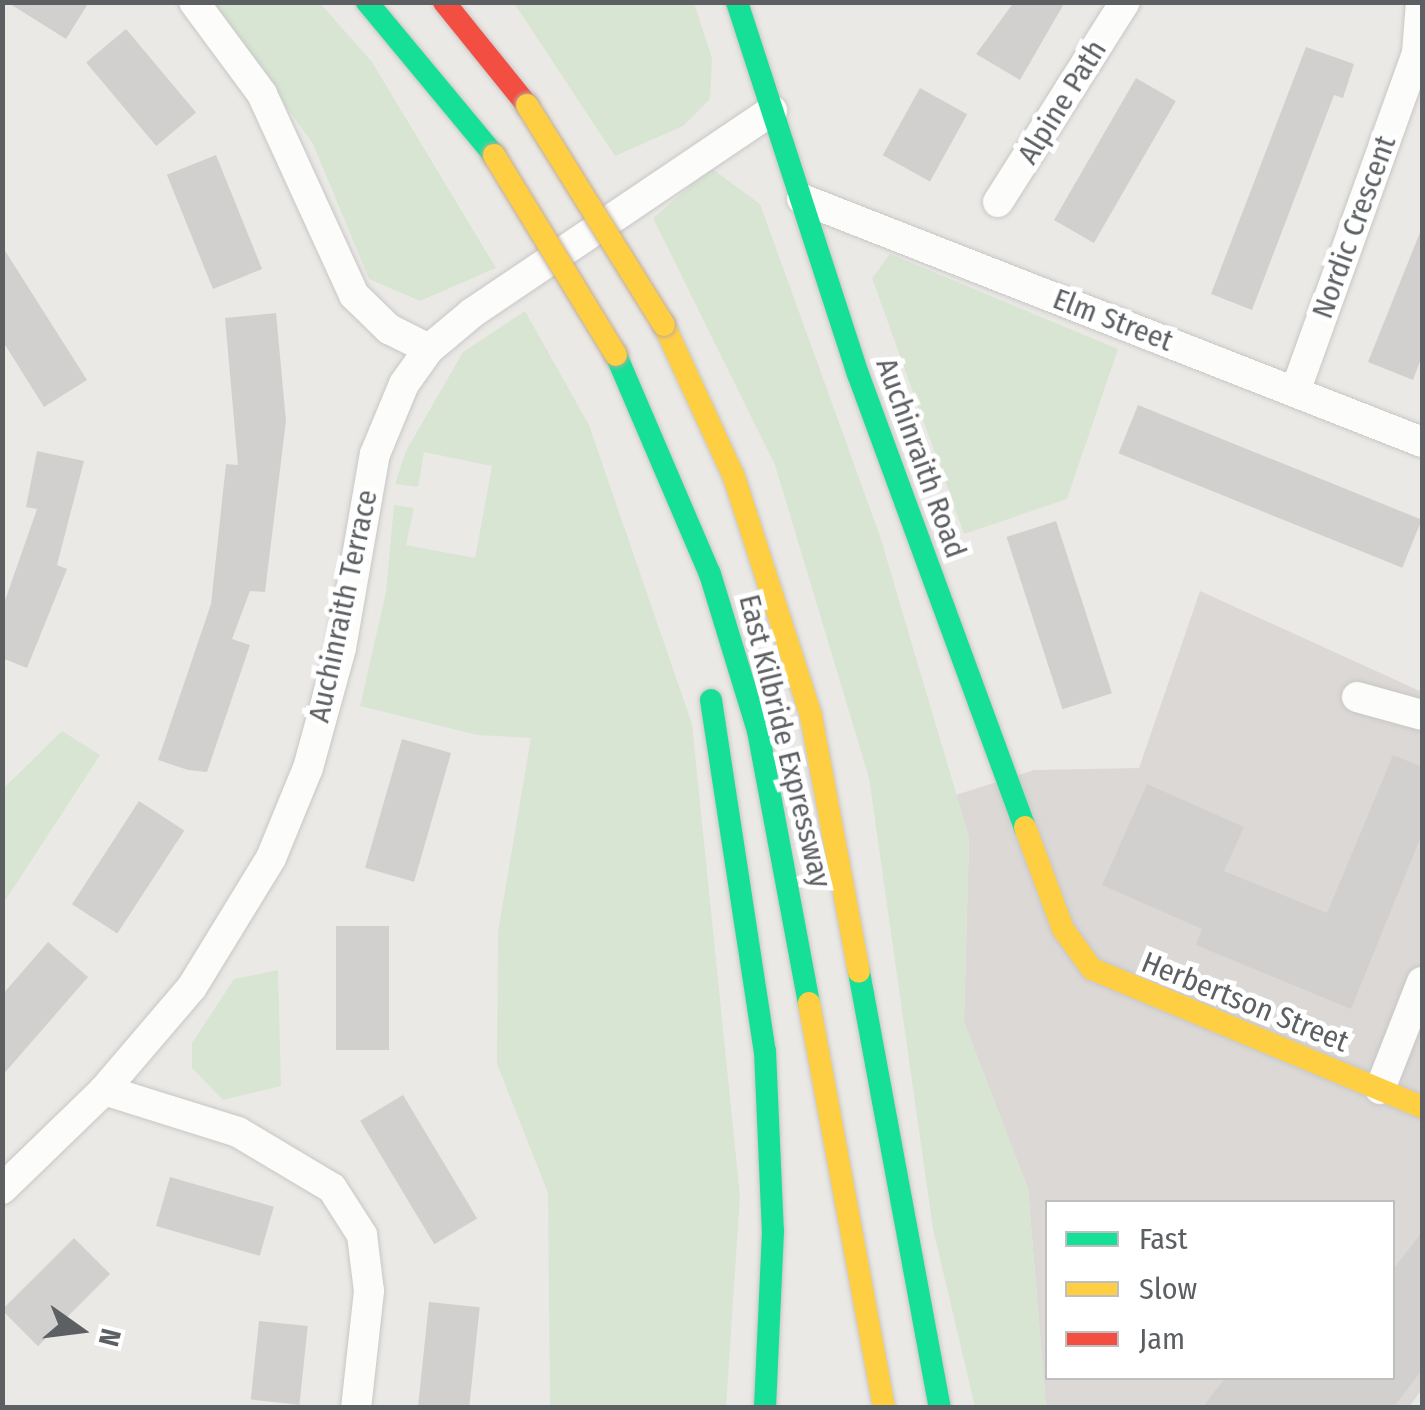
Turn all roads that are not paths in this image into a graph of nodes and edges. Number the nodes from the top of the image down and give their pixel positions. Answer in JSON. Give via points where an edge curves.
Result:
{"nodes":[{"id":1,"x":194,"y":2,"type":"edge"},
{"id":2,"x":367,"y":2,"type":"edge"},
{"id":3,"x":444,"y":2,"type":"edge"},
{"id":4,"x":738,"y":2,"type":"edge"},
{"id":5,"x":1126,"y":2,"type":"edge"},
{"id":6,"x":1421,"y":2,"type":"edge"},
{"id":7,"x":1420,"y":52,"type":"edge"},
{"id":8,"x":772,"y":112,"type":"junction"},
{"id":9,"x":802,"y":199,"type":"junction"},
{"id":10,"x":998,"y":202,"type":"dead end"},
{"id":11,"x":429,"y":350,"type":"junction"},
{"id":12,"x":1295,"y":392,"type":"junction"},
{"id":13,"x":1422,"y":442,"type":"edge"},
{"id":14,"x":667,"y":462,"type":"junction"},
{"id":15,"x":689,"y":597,"type":"dead end"},
{"id":16,"x":704,"y":670,"type":"dead end"},
{"id":17,"x":1357,"y":696,"type":"dead end"},
{"id":18,"x":1422,"y":715,"type":"edge"},
{"id":19,"x":1063,"y":929,"type":"joint"},
{"id":20,"x":1422,"y":982,"type":"edge"},
{"id":21,"x":1380,"y":1089,"type":"junction"},
{"id":22,"x":104,"y":1090,"type":"junction"},
{"id":23,"x":1422,"y":1107,"type":"edge"},
{"id":24,"x":2,"y":1188,"type":"edge"},
{"id":25,"x":356,"y":1408,"type":"edge"},
{"id":26,"x":765,"y":1408,"type":"edge"},
{"id":27,"x":884,"y":1408,"type":"edge"},
{"id":28,"x":940,"y":1408,"type":"edge"}],
"edges":[{"from":1,"to":11,"type":"street","via":[[262,94],[354,295],[390,329]]},
{"from":2,"to":14,"type":"main road","name":"East Kilbride Expressway","bridge":true,"via":[[494,155],[616,355]]},
{"from":3,"to":28,"type":"main road","name":"East Kilbride Expressway","bridge":true,"via":[[526,105],[664,324],[734,477],[811,716]]},
{"from":4,"to":8,"type":"main road","name":"Auchinraith Road"},
{"from":5,"to":10,"type":"street","name":"Alpine Path"},
{"from":6,"to":7,"type":"street","name":"Nordic Crescent"},
{"from":7,"to":12,"type":"street","name":"Nordic Crescent"},
{"from":8,"to":9,"type":"main road","name":"Auchinraith Road"},
{"from":8,"to":11,"type":"street","name":"Auchinraith Terrace"},
{"from":9,"to":12,"type":"street","name":"Elm Street"},
{"from":9,"to":19,"type":"main road","name":"Auchinraith Road"},
{"from":11,"to":22,"type":"street","name":"Auchinraith Terrace","via":[[388,415],[375,454],[341,648],[308,768],[271,858],[192,986]]},
{"from":12,"to":13,"type":"street","name":"Elm Street"},
{"from":14,"to":15,"type":"main road"},
{"from":14,"to":27,"type":"main road","name":"East Kilbride Expressway","via":[[758,730]]},
{"from":16,"to":26,"type":"main road","via":[[725,756],[764,1051],[773,1231]]},
{"from":17,"to":18,"type":"street"},
{"from":19,"to":21,"type":"main road","name":"Herbertson Street","via":[[1092,969],[1140,994]]},
{"from":20,"to":21,"type":"street"},
{"from":21,"to":23,"type":"main road","name":"Herbertson Street"},
{"from":22,"to":24,"type":"street","name":"Auchinraith Terrace"},
{"from":22,"to":25,"type":"street","via":[[238,1132],[332,1188],[362,1235],[369,1291]]}]}
